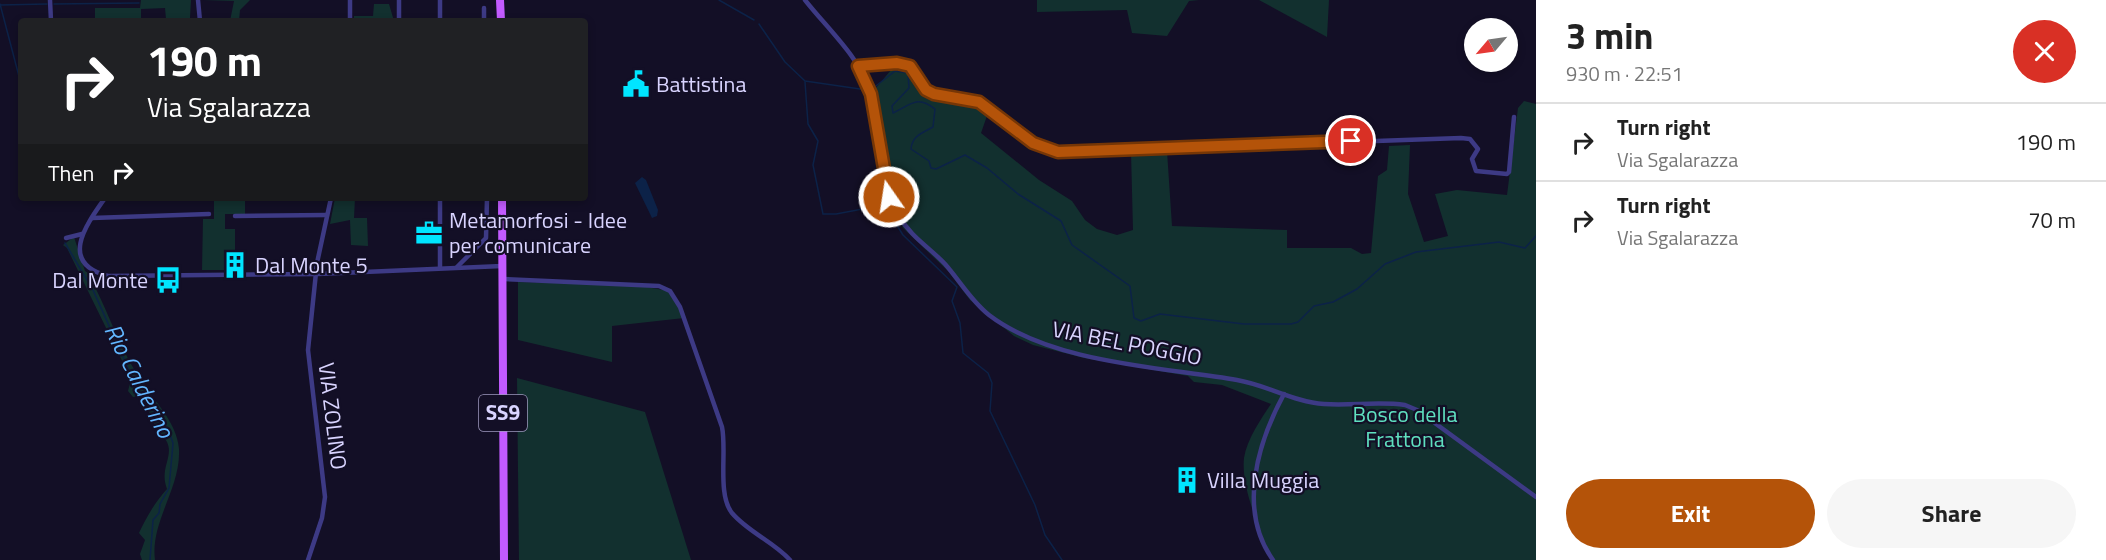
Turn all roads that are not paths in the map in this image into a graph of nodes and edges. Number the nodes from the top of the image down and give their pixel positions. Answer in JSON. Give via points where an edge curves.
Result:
{"nodes":[{"id":1,"x":50,"y":0,"type":"edge"},
{"id":2,"x":198,"y":0,"type":"edge"},
{"id":3,"x":350,"y":0,"type":"edge"},
{"id":4,"x":399,"y":0,"type":"edge"},
{"id":5,"x":440,"y":0,"type":"edge"},
{"id":6,"x":500,"y":0,"type":"edge"},
{"id":7,"x":806,"y":0,"type":"edge"},
{"id":8,"x":484,"y":8,"type":"dead end"},
{"id":9,"x":51,"y":18,"type":"edge"},
{"id":10,"x":200,"y":18,"type":"edge"},
{"id":11,"x":350,"y":18,"type":"edge"},
{"id":12,"x":399,"y":18,"type":"edge"},
{"id":13,"x":440,"y":18,"type":"edge"},
{"id":14,"x":484,"y":18,"type":"edge"},
{"id":15,"x":501,"y":18,"type":"edge"},
{"id":16,"x":858,"y":66,"type":"junction"},
{"id":17,"x":1514,"y":117,"type":"dead end"},
{"id":18,"x":103,"y":201,"type":"edge"},
{"id":19,"x":330,"y":201,"type":"edge"},
{"id":20,"x":440,"y":201,"type":"edge"},
{"id":21,"x":487,"y":201,"type":"edge"},
{"id":22,"x":502,"y":201,"type":"edge"},
{"id":23,"x":209,"y":214,"type":"dead end"},
{"id":24,"x":327,"y":215,"type":"junction"},
{"id":25,"x":235,"y":216,"type":"dead end"},
{"id":26,"x":92,"y":218,"type":"junction"},
{"id":27,"x":82,"y":234,"type":"junction"},
{"id":28,"x":66,"y":238,"type":"dead end"},
{"id":29,"x":502,"y":266,"type":"junction"},
{"id":30,"x":440,"y":268,"type":"junction"},
{"id":31,"x":456,"y":268,"type":"junction"},
{"id":32,"x":318,"y":274,"type":"junction"},
{"id":33,"x":503,"y":279,"type":"junction"},
{"id":34,"x":1284,"y":394,"type":"junction"},
{"id":35,"x":1536,"y":497,"type":"edge"},
{"id":36,"x":308,"y":560,"type":"edge"},
{"id":37,"x":504,"y":560,"type":"edge"},
{"id":38,"x":790,"y":560,"type":"edge"},
{"id":39,"x":1273,"y":560,"type":"edge"}],
"edges":[{"from":1,"to":9,"type":"street"},
{"from":2,"to":10,"type":"street"},
{"from":3,"to":11,"type":"street"},
{"from":4,"to":12,"type":"street"},
{"from":5,"to":13,"type":"street"},
{"from":6,"to":15,"type":"main road"},
{"from":7,"to":16,"type":"street","name":"VIA BEL POGGIO"},
{"from":8,"to":14,"type":"street"},
{"from":16,"to":17,"type":"street","via":[[910,66],[926,90],[979,102],[1033,143],[1058,152],[1461,138],[1470,139],[1478,149],[1472,159],[1476,171],[1507,174]]},
{"from":16,"to":34,"type":"street","name":"VIA BEL POGGIO","via":[[871,94],[883,175],[899,217],[914,238],[944,264],[988,315],[1046,346],[1247,382]]},
{"from":18,"to":26,"type":"street"},
{"from":19,"to":24,"type":"street","name":"VIA ZOLINO"},
{"from":20,"to":30,"type":"street"},
{"from":21,"to":31,"type":"street","via":[[486,238]]},
{"from":22,"to":29,"type":"main road","number":"SS9"},
{"from":23,"to":26,"type":"street"},
{"from":24,"to":25,"type":"street"},
{"from":24,"to":32,"type":"street","name":"VIA ZOLINO"},
{"from":26,"to":27,"type":"street"},
{"from":27,"to":28,"type":"street"},
{"from":27,"to":32,"type":"street","via":[[80,251],[85,264],[108,276]]},
{"from":29,"to":31,"type":"street"},
{"from":29,"to":33,"type":"main road","number":"SS9"},
{"from":30,"to":31,"type":"street"},
{"from":30,"to":32,"type":"street"},
{"from":32,"to":36,"type":"street","name":"VIA ZOLINO","via":[[308,350],[326,485],[322,518]]},
{"from":33,"to":37,"type":"main road","number":"SS9"},
{"from":33,"to":38,"type":"street","via":[[659,286],[670,291],[680,307],[722,427],[728,507]]},
{"from":34,"to":35,"type":"street","name":"VIA BEL POGGIO","via":[[1324,404],[1406,405]]},
{"from":34,"to":39,"type":"street","via":[[1261,448],[1253,491],[1261,536]]}]}
